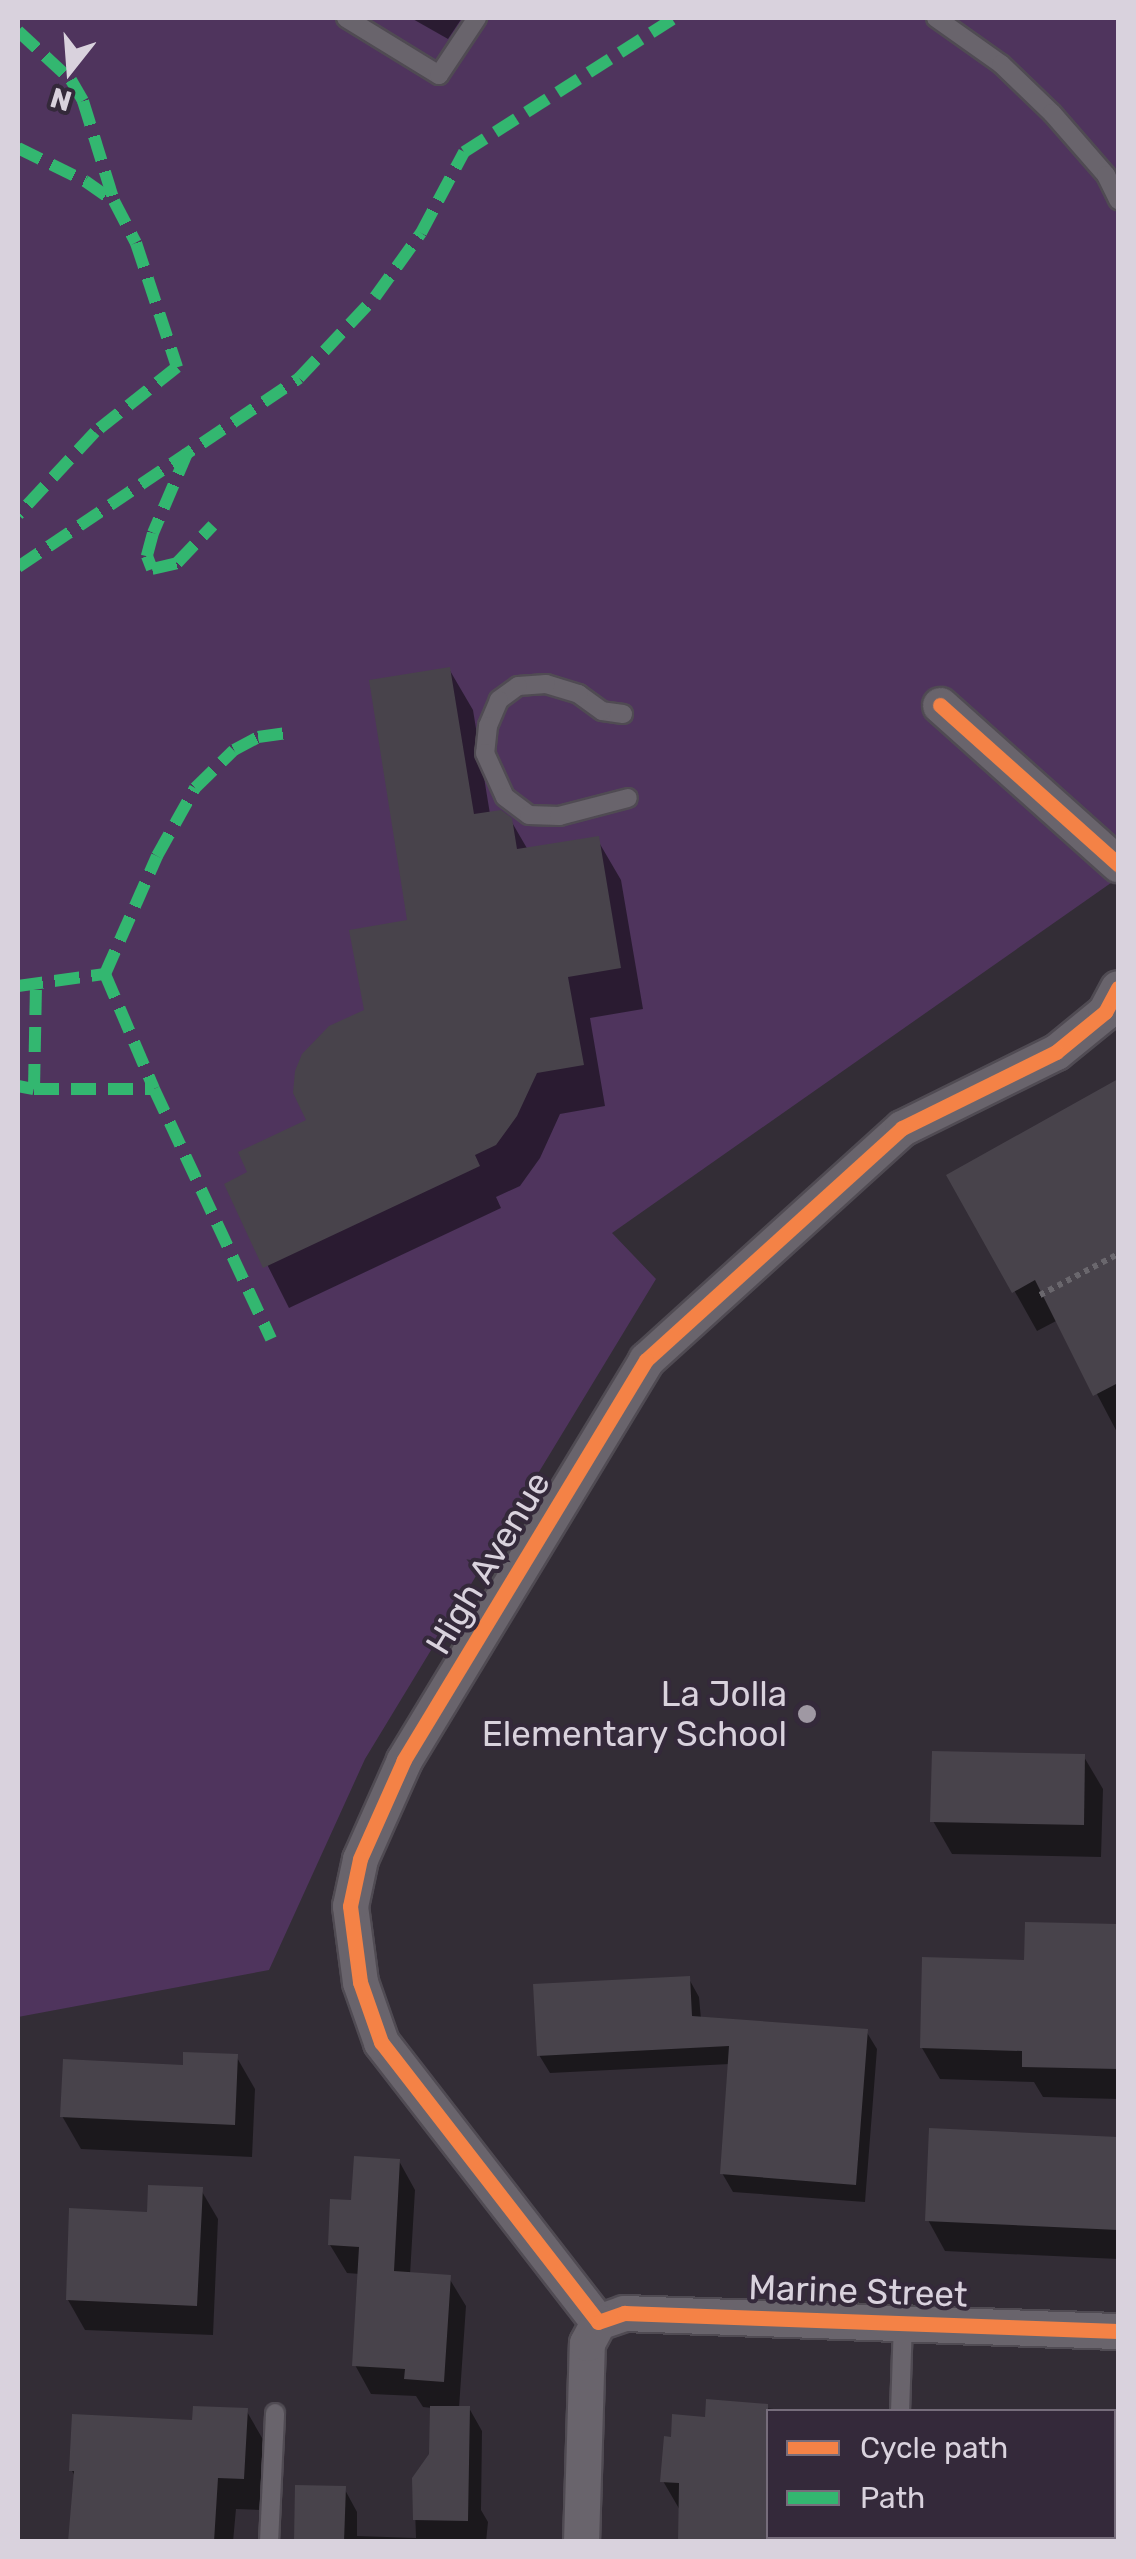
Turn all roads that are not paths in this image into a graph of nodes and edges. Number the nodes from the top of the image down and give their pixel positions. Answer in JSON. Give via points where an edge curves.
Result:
{"nodes":[{"id":1,"x":346,"y":18,"type":"edge"},
{"id":2,"x":477,"y":18,"type":"edge"},
{"id":3,"x":936,"y":18,"type":"edge"},
{"id":4,"x":1118,"y":200,"type":"edge"},
{"id":5,"x":940,"y":705,"type":"dead end"},
{"id":6,"x":623,"y":714,"type":"dead end"},
{"id":7,"x":628,"y":798,"type":"dead end"},
{"id":8,"x":1118,"y":864,"type":"edge"},
{"id":9,"x":1118,"y":988,"type":"edge"},
{"id":10,"x":598,"y":2322,"type":"junction"},
{"id":11,"x":904,"y":2322,"type":"junction"},
{"id":12,"x":1118,"y":2331,"type":"edge"},
{"id":13,"x":900,"y":2409,"type":"edge"},
{"id":14,"x":275,"y":2413,"type":"dead end"},
{"id":15,"x":269,"y":2542,"type":"edge"},
{"id":16,"x":581,"y":2542,"type":"edge"}],
"edges":[{"from":1,"to":2,"type":"lane","via":[[439,75]]},
{"from":3,"to":4,"type":"lane","via":[[1001,64],[1052,113],[1106,175]]},
{"from":5,"to":8,"type":"street"},
{"from":6,"to":7,"type":"lane","via":[[602,712],[579,694],[546,684],[518,686],[499,700],[485,752],[505,797],[529,815],[559,816]]},
{"from":9,"to":10,"type":"street","name":"High Avenue","via":[[1105,1012],[1056,1052],[902,1128],[646,1360],[404,1760],[360,1859],[350,1906],[360,1982],[380,2042]]},
{"from":10,"to":11,"type":"street","name":"Marine Street","via":[[624,2313]]},
{"from":10,"to":16,"type":"street","via":[[587,2342]]},
{"from":11,"to":12,"type":"street","name":"Marine Street"},
{"from":11,"to":13,"type":"lane"},
{"from":14,"to":15,"type":"lane"}]}
